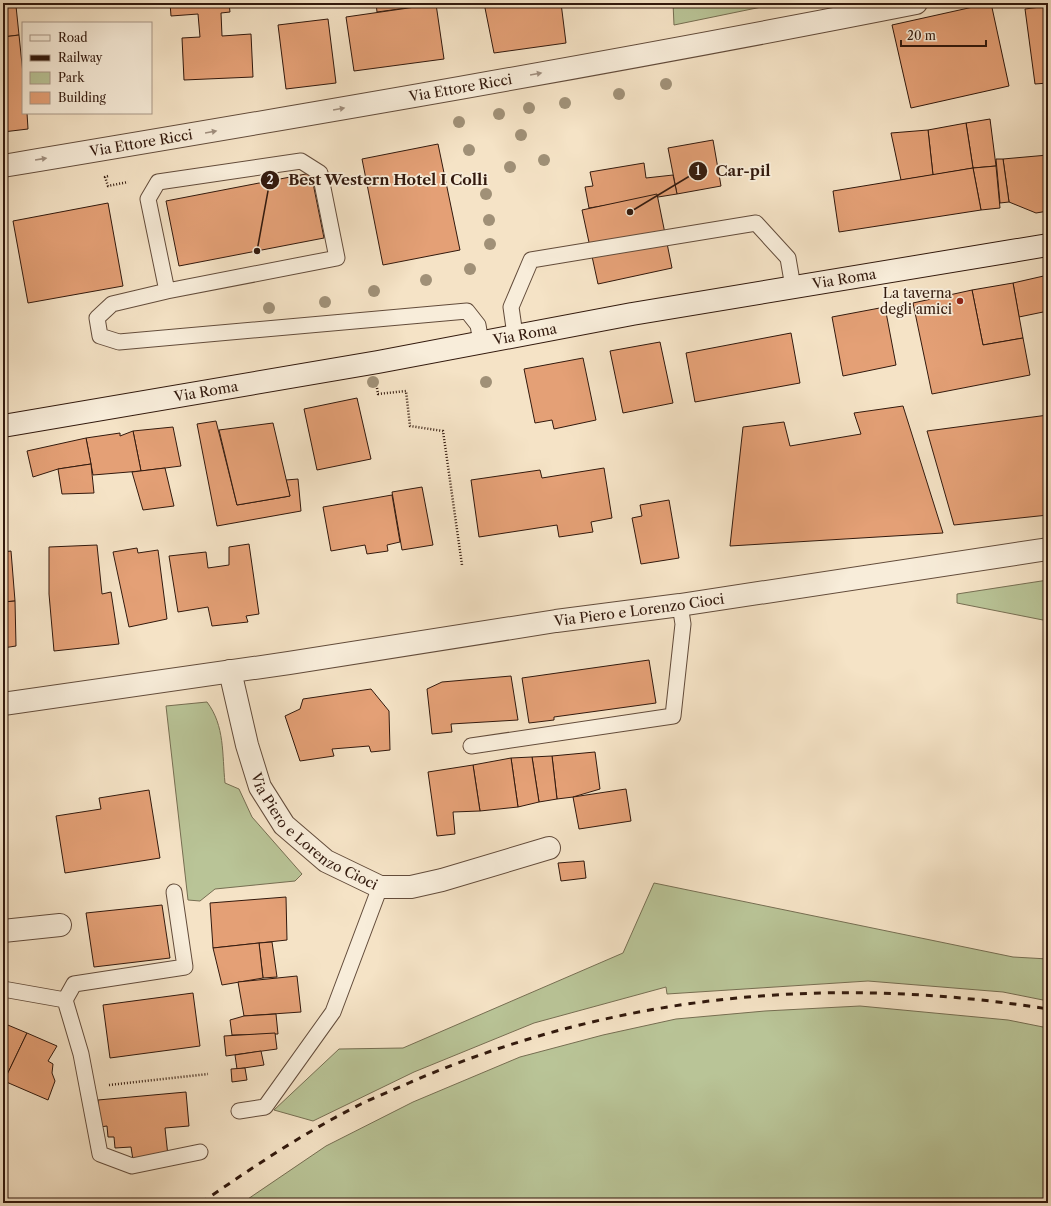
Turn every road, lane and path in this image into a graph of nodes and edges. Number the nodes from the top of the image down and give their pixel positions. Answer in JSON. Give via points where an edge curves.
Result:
{"nodes":[{"id":1,"x":916,"y":3,"type":"edge"},
{"id":2,"x":3,"y":166,"type":"edge"},
{"id":3,"x":113,"y":176,"type":"dead end"},
{"id":4,"x":128,"y":182,"type":"dead end"},
{"id":5,"x":1048,"y":245,"type":"edge"},
{"id":6,"x":793,"y":287,"type":"junction"},
{"id":7,"x":167,"y":291,"type":"junction"},
{"id":8,"x":515,"y":335,"type":"junction"},
{"id":9,"x":480,"y":342,"type":"junction"},
{"id":10,"x":377,"y":390,"type":"dead end"},
{"id":11,"x":3,"y":426,"type":"edge"},
{"id":12,"x":1048,"y":549,"type":"edge"},
{"id":13,"x":462,"y":565,"type":"dead end"},
{"id":14,"x":680,"y":605,"type":"junction"},
{"id":15,"x":230,"y":671,"type":"junction"},
{"id":16,"x":8,"y":703,"type":"edge"},
{"id":17,"x":471,"y":746,"type":"dead end"},
{"id":18,"x":549,"y":848,"type":"dead end"},
{"id":19,"x":380,"y":887,"type":"junction"},
{"id":20,"x":174,"y":892,"type":"dead end"},
{"id":21,"x":60,"y":925,"type":"dead end"},
{"id":22,"x":3,"y":931,"type":"edge"},
{"id":23,"x":3,"y":989,"type":"edge"},
{"id":24,"x":65,"y":1000,"type":"junction"},
{"id":25,"x":208,"y":1074,"type":"dead end"},
{"id":26,"x":87,"y":1088,"type":"junction"},
{"id":27,"x":239,"y":1111,"type":"dead end"},
{"id":28,"x":200,"y":1152,"type":"dead end"}],
"edges":[{"from":2,"to":1,"type":"street","name":"Via Ettore Ricci","one_way":true,"via":[[213,132],[709,44]]},
{"from":3,"to":4,"type":"path","via":[[105,177],[108,186]]},
{"from":5,"to":6,"type":"street","name":"Via Roma"},
{"from":6,"to":8,"type":"street","name":"Via Roma"},
{"from":6,"to":8,"type":"lane","via":[[788,258],[756,223],[531,260],[511,307]]},
{"from":7,"to":7,"type":"lane","via":[[337,258],[320,173],[300,160],[158,182],[148,199]]},
{"from":7,"to":9,"type":"lane","via":[[112,304],[97,318],[100,336],[119,342],[467,310],[478,325]]},
{"from":8,"to":9,"type":"street","name":"Via Roma"},
{"from":9,"to":11,"type":"street","name":"Via Roma"},
{"from":10,"to":13,"type":"path","via":[[378,394],[406,391],[410,426],[443,431]]},
{"from":12,"to":14,"type":"street","name":"Via Piero e Lorenzo Cioci"},
{"from":14,"to":15,"type":"street","name":"Via Piero e Lorenzo Cioci","via":[[556,621]]},
{"from":14,"to":17,"type":"lane","via":[[684,624],[672,716]]},
{"from":15,"to":16,"type":"street","name":"Via Piero e Lorenzo Cioci"},
{"from":15,"to":19,"type":"street","name":"Via Piero e Lorenzo Cioci","via":[[260,787],[284,825],[326,861]]},
{"from":18,"to":19,"type":"street","name":"Via Piero e Lorenzo Cioci","via":[[418,886]]},
{"from":19,"to":27,"type":"lane","via":[[333,1012],[265,1107]]},
{"from":20,"to":24,"type":"lane","via":[[185,966],[74,984]]},
{"from":21,"to":22,"type":"street"},
{"from":23,"to":24,"type":"lane"},
{"from":24,"to":26,"type":"lane","via":[[81,1054]]},
{"from":25,"to":26,"type":"path"},
{"from":26,"to":28,"type":"lane","via":[[100,1154],[132,1166]]}]}
